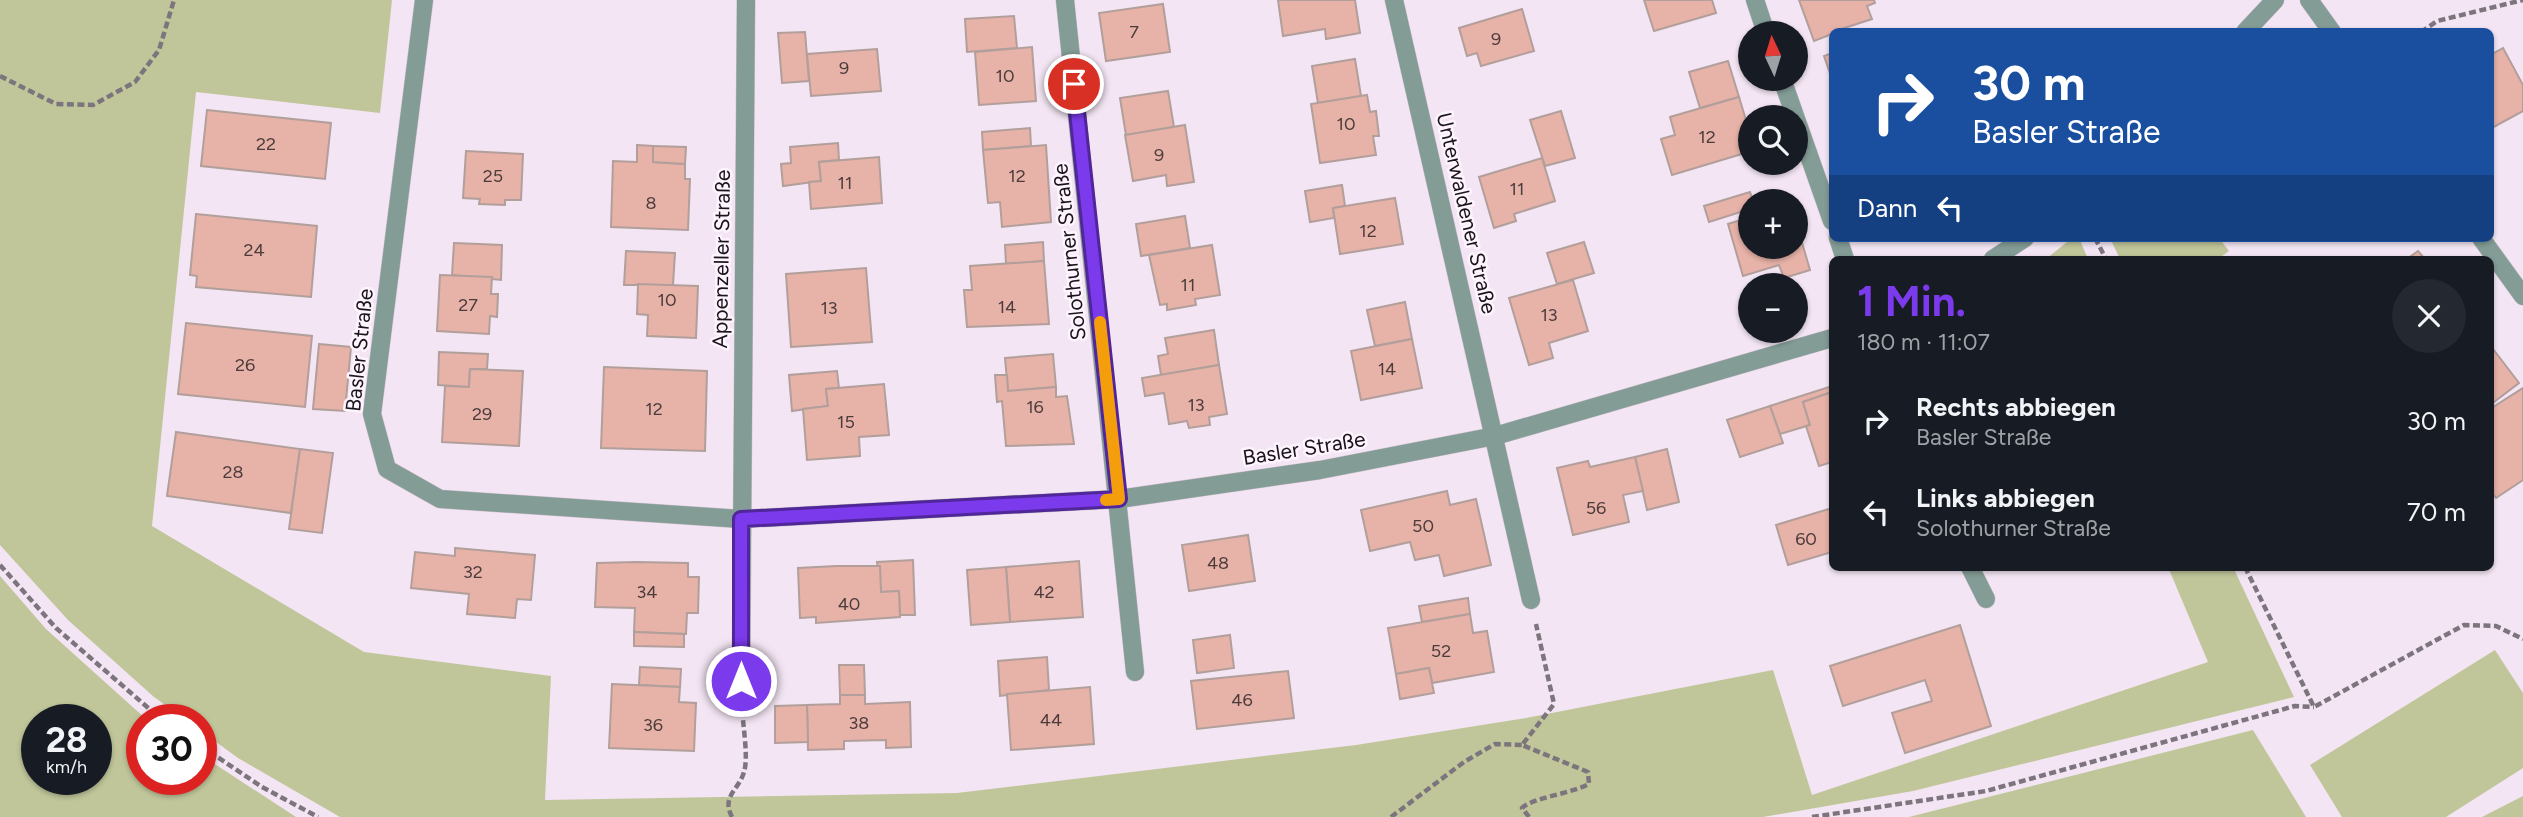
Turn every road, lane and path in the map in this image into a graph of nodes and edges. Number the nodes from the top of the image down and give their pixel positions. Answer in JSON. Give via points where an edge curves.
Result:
{"nodes":[{"id":1,"x":174,"y":0,"type":"edge"},
{"id":2,"x":424,"y":0,"type":"edge"},
{"id":3,"x":746,"y":0,"type":"edge"},
{"id":4,"x":1065,"y":0,"type":"edge"},
{"id":5,"x":1394,"y":0,"type":"edge"},
{"id":6,"x":1755,"y":0,"type":"edge"},
{"id":7,"x":2275,"y":0,"type":"edge"},
{"id":8,"x":2309,"y":0,"type":"edge"},
{"id":9,"x":2523,"y":0,"type":"edge"},
{"id":10,"x":1762,"y":21,"type":"edge"},
{"id":11,"x":2249,"y":28,"type":"edge"},
{"id":12,"x":2329,"y":28,"type":"edge"},
{"id":13,"x":2427,"y":28,"type":"edge"},
{"id":14,"x":0,"y":76,"type":"edge"},
{"id":15,"x":1786,"y":91,"type":"edge"},
{"id":16,"x":1829,"y":212,"type":"edge"},
{"id":17,"x":2019,"y":242,"type":"edge"},
{"id":18,"x":2484,"y":242,"type":"edge"},
{"id":19,"x":1998,"y":256,"type":"edge"},
{"id":20,"x":2523,"y":296,"type":"edge"},
{"id":21,"x":1829,"y":339,"type":"edge"},
{"id":22,"x":1496,"y":436,"type":"junction"},
{"id":23,"x":1119,"y":499,"type":"junction"},
{"id":24,"x":741,"y":519,"type":"junction"},
{"id":25,"x":0,"y":565,"type":"edge"},
{"id":26,"x":1972,"y":571,"type":"edge"},
{"id":27,"x":2247,"y":571,"type":"edge"},
{"id":28,"x":1986,"y":599,"type":"dead end"},
{"id":29,"x":1531,"y":600,"type":"joint"},
{"id":30,"x":2523,"y":639,"type":"edge"},
{"id":31,"x":1135,"y":672,"type":"dead end"},
{"id":32,"x":741,"y":681,"type":"joint"},
{"id":33,"x":144,"y":704,"type":"edge"},
{"id":34,"x":2315,"y":707,"type":"junction"},
{"id":35,"x":1522,"y":745,"type":"junction"},
{"id":36,"x":217,"y":757,"type":"edge"},
{"id":37,"x":318,"y":817,"type":"edge"},
{"id":38,"x":732,"y":817,"type":"edge"},
{"id":39,"x":1391,"y":817,"type":"edge"},
{"id":40,"x":1529,"y":817,"type":"edge"},
{"id":41,"x":1812,"y":817,"type":"edge"}],
"edges":[{"from":1,"to":14,"type":"path","via":[[159,50],[135,82],[93,105],[56,104]]},
{"from":2,"to":24,"type":"street","name":"Basler Straße","via":[[372,414],[387,469],[440,499]]},
{"from":3,"to":24,"type":"street","name":"Appenzeller Straße"},
{"from":4,"to":23,"type":"street","name":"Solothurner Straße"},
{"from":5,"to":22,"type":"street","name":"Unterwaldener Straße"},
{"from":6,"to":10,"type":"street"},
{"from":7,"to":11,"type":"street"},
{"from":8,"to":12,"type":"street"},
{"from":9,"to":13,"type":"path","via":[[2437,21]]},
{"from":15,"to":16,"type":"street"},
{"from":17,"to":19,"type":"street"},
{"from":18,"to":20,"type":"street"},
{"from":21,"to":22,"type":"street","name":"Basler Straße"},
{"from":22,"to":23,"type":"street","name":"Basler Straße","via":[[1320,470]]},
{"from":22,"to":29,"type":"street"},
{"from":23,"to":24,"type":"street","name":"Basler Straße"},
{"from":23,"to":31,"type":"street"},
{"from":24,"to":32,"type":"street"},
{"from":25,"to":33,"type":"path","via":[[56,628]]},
{"from":26,"to":28,"type":"street"},
{"from":27,"to":34,"type":"path"},
{"from":29,"to":35,"type":"path","via":[[1554,704]]},
{"from":30,"to":34,"type":"path","via":[[2496,626],[2464,625]]},
{"from":32,"to":38,"type":"path","via":[[744,772],[729,796]]},
{"from":34,"to":41,"type":"path","via":[[2295,706],[1986,791]]},
{"from":35,"to":39,"type":"path","via":[[1495,744]]},
{"from":35,"to":40,"type":"path","via":[[1588,772],[1589,784],[1570,794],[1529,801],[1522,808]]},
{"from":36,"to":37,"type":"path","via":[[262,788]]}]}
